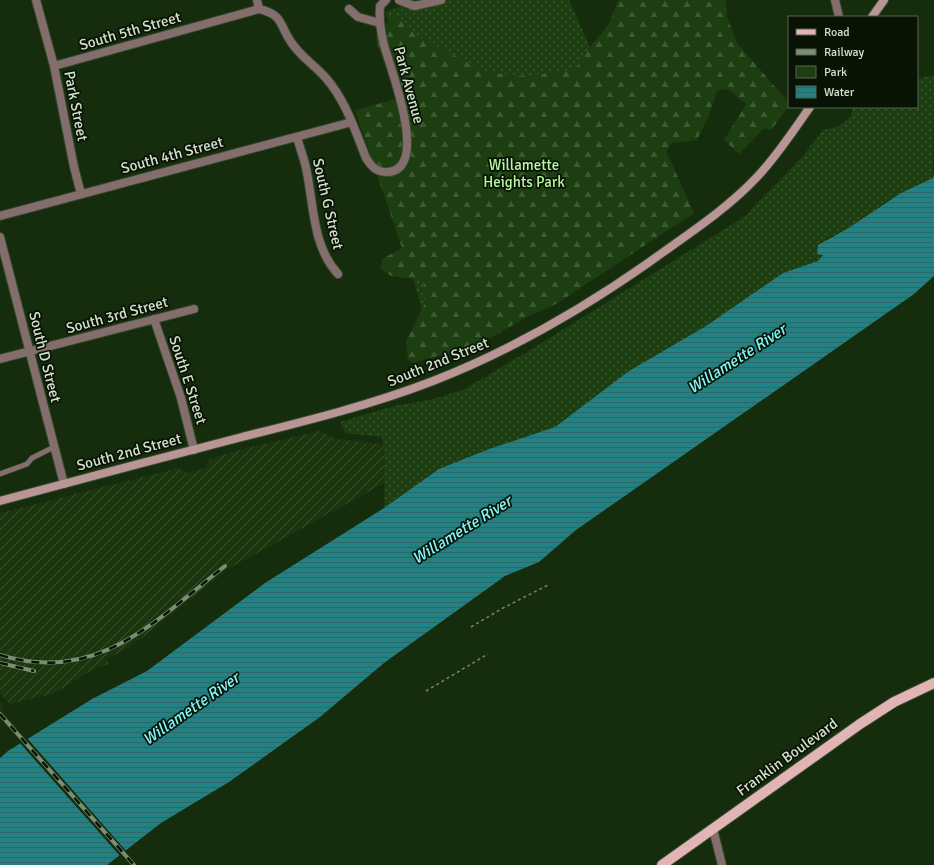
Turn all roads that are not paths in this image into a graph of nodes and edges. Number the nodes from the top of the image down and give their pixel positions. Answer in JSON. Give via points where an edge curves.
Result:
{"nodes":[{"id":1,"x":36,"y":0,"type":"edge"},
{"id":2,"x":257,"y":0,"type":"edge"},
{"id":3,"x":386,"y":0,"type":"edge"},
{"id":4,"x":399,"y":0,"type":"edge"},
{"id":5,"x":441,"y":0,"type":"edge"},
{"id":6,"x":835,"y":0,"type":"edge"},
{"id":7,"x":884,"y":0,"type":"edge"},
{"id":8,"x":259,"y":9,"type":"junction"},
{"id":9,"x":349,"y":9,"type":"dead end"},
{"id":10,"x":839,"y":16,"type":"edge"},
{"id":11,"x":873,"y":16,"type":"edge"},
{"id":12,"x":380,"y":23,"type":"junction"},
{"id":13,"x":54,"y":66,"type":"junction"},
{"id":14,"x":809,"y":108,"type":"edge"},
{"id":15,"x":352,"y":122,"type":"junction"},
{"id":16,"x":297,"y":137,"type":"junction"},
{"id":17,"x":82,"y":194,"type":"junction"},
{"id":18,"x":0,"y":216,"type":"edge"},
{"id":19,"x":0,"y":237,"type":"edge"},
{"id":20,"x":338,"y":274,"type":"dead end"},
{"id":21,"x":194,"y":309,"type":"dead end"},
{"id":22,"x":154,"y":319,"type":"junction"},
{"id":23,"x":30,"y":352,"type":"junction"},
{"id":24,"x":0,"y":360,"type":"edge"},
{"id":25,"x":54,"y":446,"type":"junction"},
{"id":26,"x":194,"y":450,"type":"junction"},
{"id":27,"x":0,"y":474,"type":"edge"},
{"id":28,"x":64,"y":484,"type":"junction"},
{"id":29,"x":0,"y":500,"type":"edge"},
{"id":30,"x":934,"y":683,"type":"edge"},
{"id":31,"x":713,"y":829,"type":"junction"},
{"id":32,"x":662,"y":865,"type":"edge"},
{"id":33,"x":722,"y":865,"type":"edge"}],
"edges":[{"from":1,"to":13,"type":"street","name":"Park Street"},
{"from":2,"to":8,"type":"street"},
{"from":3,"to":12,"type":"street","via":[[380,6]]},
{"from":4,"to":5,"type":"street","via":[[414,6]]},
{"from":6,"to":10,"type":"street"},
{"from":7,"to":11,"type":"street"},
{"from":8,"to":13,"type":"street","name":"South 5th Street"},
{"from":8,"to":15,"type":"street","via":[[270,12],[282,22],[290,42],[325,78],[341,99]]},
{"from":9,"to":12,"type":"street","via":[[355,16]]},
{"from":12,"to":15,"type":"street","name":"Park Avenue","via":[[383,44],[400,95],[408,142],[406,158],[400,166],[391,172],[380,172],[372,167]]},
{"from":13,"to":17,"type":"street","name":"Park Street"},
{"from":14,"to":26,"type":"street","name":"South 2nd Street","via":[[772,160],[735,199],[616,285],[564,318],[474,364],[433,381],[388,397]]},
{"from":15,"to":16,"type":"street","name":"South 4th Street"},
{"from":16,"to":17,"type":"street","name":"South 4th Street"},
{"from":16,"to":20,"type":"street","name":"South G Street","via":[[306,166],[321,246],[329,264]]},
{"from":17,"to":18,"type":"street","name":"South 4th Street"},
{"from":19,"to":23,"type":"street","name":"South D Street"},
{"from":21,"to":22,"type":"street","name":"South 3rd Street"},
{"from":22,"to":23,"type":"street","name":"South 3rd Street"},
{"from":22,"to":26,"type":"street","name":"South E Street","via":[[181,398]]},
{"from":23,"to":24,"type":"street","name":"South 3rd Street"},
{"from":23,"to":25,"type":"street","name":"South D Street"},
{"from":25,"to":27,"type":"lane","via":[[32,458],[27,464]]},
{"from":25,"to":28,"type":"street","name":"South D Street"},
{"from":26,"to":28,"type":"street","name":"South 2nd Street"},
{"from":28,"to":29,"type":"street","name":"South 2nd Street"},
{"from":30,"to":31,"type":"main road","name":"Franklin Boulevard","via":[[894,702],[860,724]]},
{"from":31,"to":32,"type":"main road","name":"Franklin Boulevard"},
{"from":31,"to":33,"type":"street"}]}
